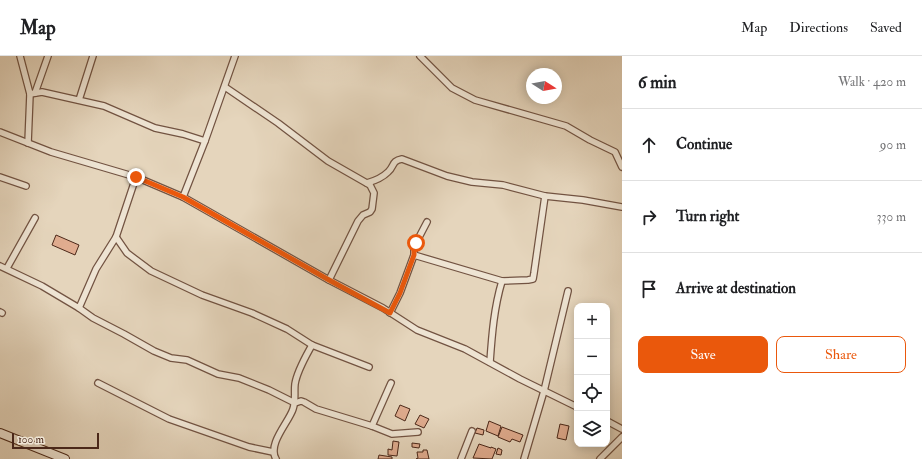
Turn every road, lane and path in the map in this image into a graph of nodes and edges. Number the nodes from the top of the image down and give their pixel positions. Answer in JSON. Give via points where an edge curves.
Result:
{"nodes":[{"id":1,"x":20,"y":56,"type":"edge"},
{"id":2,"x":48,"y":56,"type":"edge"},
{"id":3,"x":93,"y":56,"type":"edge"},
{"id":4,"x":235,"y":56,"type":"edge"},
{"id":5,"x":420,"y":56,"type":"edge"},
{"id":6,"x":225,"y":87,"type":"junction"},
{"id":7,"x":33,"y":93,"type":"junction"},
{"id":8,"x":79,"y":100,"type":"junction"},
{"id":9,"x":0,"y":132,"type":"edge"},
{"id":10,"x":205,"y":141,"type":"junction"},
{"id":11,"x":28,"y":143,"type":"junction"},
{"id":12,"x":622,"y":167,"type":"edge"},
{"id":13,"x":0,"y":177,"type":"edge"},
{"id":14,"x":136,"y":177,"type":"junction"},
{"id":15,"x":367,"y":183,"type":"junction"},
{"id":16,"x":26,"y":186,"type":"dead end"},
{"id":17,"x":545,"y":196,"type":"junction"},
{"id":18,"x":183,"y":197,"type":"junction"},
{"id":19,"x":622,"y":207,"type":"edge"},
{"id":20,"x":35,"y":218,"type":"dead end"},
{"id":21,"x":427,"y":222,"type":"dead end"},
{"id":22,"x":116,"y":237,"type":"junction"},
{"id":23,"x":414,"y":255,"type":"junction"},
{"id":24,"x":0,"y":266,"type":"edge"},
{"id":25,"x":7,"y":268,"type":"junction"},
{"id":26,"x":329,"y":280,"type":"junction"},
{"id":27,"x":502,"y":281,"type":"junction"},
{"id":28,"x":568,"y":291,"type":"dead end"},
{"id":29,"x":79,"y":308,"type":"junction"},
{"id":30,"x":390,"y":313,"type":"junction"},
{"id":31,"x":312,"y":345,"type":"junction"},
{"id":32,"x":490,"y":362,"type":"junction"},
{"id":33,"x":369,"y":366,"type":"dead end"},
{"id":34,"x":98,"y":383,"type":"dead end"},
{"id":35,"x":391,"y":383,"type":"dead end"},
{"id":36,"x":544,"y":391,"type":"junction"},
{"id":37,"x":295,"y":403,"type":"junction"},
{"id":38,"x":574,"y":406,"type":"edge"},
{"id":39,"x":610,"y":423,"type":"edge"},
{"id":40,"x":372,"y":426,"type":"junction"},
{"id":41,"x":622,"y":429,"type":"edge"},
{"id":42,"x":472,"y":431,"type":"dead end"},
{"id":43,"x":418,"y":432,"type":"dead end"},
{"id":44,"x":0,"y":433,"type":"edge"},
{"id":45,"x":622,"y":437,"type":"edge"},
{"id":46,"x":273,"y":452,"type":"junction"},
{"id":47,"x":64,"y":459,"type":"edge"},
{"id":48,"x":276,"y":459,"type":"edge"},
{"id":49,"x":461,"y":459,"type":"edge"},
{"id":50,"x":524,"y":459,"type":"edge"},
{"id":51,"x":600,"y":459,"type":"edge"}],
"edges":[{"from":1,"to":7,"type":"street"},
{"from":2,"to":7,"type":"street"},
{"from":3,"to":8,"type":"street"},
{"from":4,"to":6,"type":"street"},
{"from":5,"to":12,"type":"street","via":[[452,88],[475,100],[566,126],[615,152]]},
{"from":6,"to":10,"type":"street"},
{"from":6,"to":15,"type":"street","via":[[328,161]]},
{"from":7,"to":8,"type":"street","via":[[42,92]]},
{"from":7,"to":11,"type":"street"},
{"from":8,"to":10,"type":"street","via":[[108,107],[155,128]]},
{"from":9,"to":11,"type":"street"},
{"from":10,"to":18,"type":"street"},
{"from":11,"to":14,"type":"street"},
{"from":13,"to":16,"type":"street"},
{"from":14,"to":18,"type":"street"},
{"from":14,"to":22,"type":"street"},
{"from":15,"to":17,"type":"street","via":[[388,173],[395,161],[402,159],[454,178],[502,185]]},
{"from":15,"to":26,"type":"street","via":[[374,193],[372,209],[358,221]]},
{"from":17,"to":19,"type":"street"},
{"from":17,"to":27,"type":"street","via":[[532,279]]},
{"from":18,"to":26,"type":"street"},
{"from":20,"to":25,"type":"street"},
{"from":21,"to":23,"type":"street","via":[[414,247]]},
{"from":22,"to":29,"type":"street","via":[[96,269]]},
{"from":22,"to":31,"type":"street","via":[[127,253],[151,271],[202,295],[252,313]]},
{"from":23,"to":27,"type":"street"},
{"from":23,"to":30,"type":"street"},
{"from":24,"to":25,"type":"street"},
{"from":25,"to":29,"type":"street"},
{"from":26,"to":30,"type":"street"},
{"from":27,"to":32,"type":"street","via":[[493,322]]},
{"from":28,"to":36,"type":"street"},
{"from":29,"to":37,"type":"street","via":[[154,352],[187,360],[218,374],[239,378]]},
{"from":30,"to":32,"type":"street","via":[[422,332]]},
{"from":31,"to":33,"type":"street"},
{"from":31,"to":37,"type":"street","via":[[297,377]]},
{"from":32,"to":36,"type":"street"},
{"from":34,"to":46,"type":"street","via":[[169,419]]},
{"from":35,"to":40,"type":"street"},
{"from":36,"to":38,"type":"street"},
{"from":36,"to":50,"type":"street"},
{"from":37,"to":40,"type":"street","via":[[301,401]]},
{"from":37,"to":46,"type":"street"},
{"from":39,"to":41,"type":"street"},
{"from":40,"to":43,"type":"street","via":[[392,434]]},
{"from":42,"to":49,"type":"street"},
{"from":44,"to":47,"type":"main road"},
{"from":45,"to":51,"type":"street"},
{"from":46,"to":48,"type":"street"}]}
